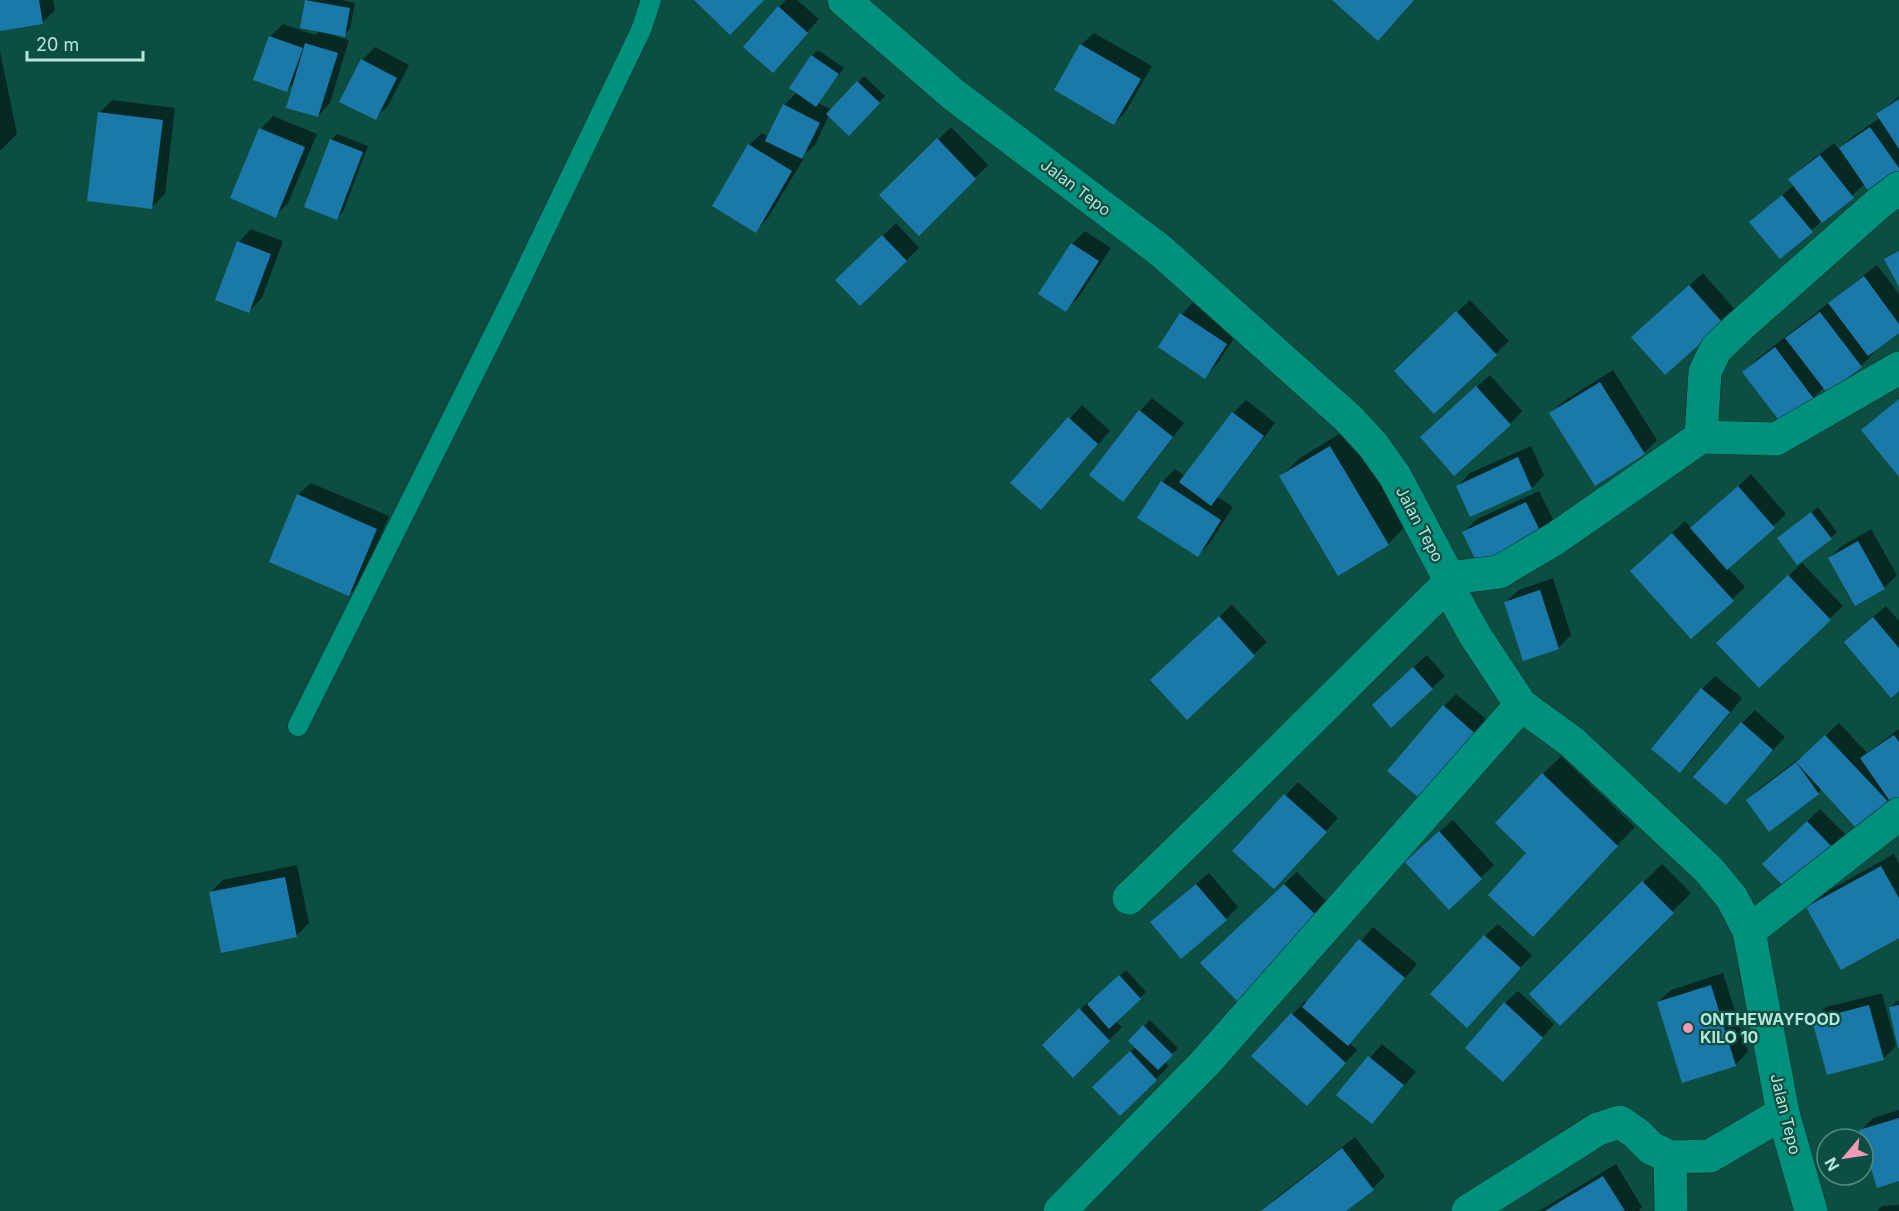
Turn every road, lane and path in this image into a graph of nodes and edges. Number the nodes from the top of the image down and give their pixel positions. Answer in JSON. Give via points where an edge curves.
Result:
{"nodes":[{"id":1,"x":651,"y":0,"type":"edge"},
{"id":2,"x":844,"y":0,"type":"edge"},
{"id":3,"x":1899,"y":188,"type":"edge"},
{"id":4,"x":1899,"y":368,"type":"edge"},
{"id":5,"x":1701,"y":437,"type":"junction"},
{"id":6,"x":1448,"y":581,"type":"junction"},
{"id":7,"x":1521,"y":705,"type":"junction"},
{"id":8,"x":298,"y":726,"type":"dead end"},
{"id":9,"x":1899,"y":814,"type":"edge"},
{"id":10,"x":1130,"y":898,"type":"dead end"},
{"id":11,"x":1749,"y":931,"type":"junction"},
{"id":12,"x":1783,"y":1113,"type":"junction"},
{"id":13,"x":1671,"y":1157,"type":"junction"},
{"id":14,"x":1060,"y":1211,"type":"edge"},
{"id":15,"x":1468,"y":1211,"type":"edge"},
{"id":16,"x":1671,"y":1211,"type":"edge"},
{"id":17,"x":1811,"y":1211,"type":"edge"}],
"edges":[{"from":1,"to":8,"type":"lane","via":[[641,30],[517,287]]},
{"from":2,"to":6,"type":"street","name":"Jalan Tepo","via":[[954,95],[1161,251],[1348,418],[1395,476]]},
{"from":3,"to":5,"type":"street","via":[[1716,349],[1705,372]]},
{"from":4,"to":5,"type":"street","via":[[1776,439]]},
{"from":5,"to":6,"type":"street","via":[[1556,538],[1499,572]]},
{"from":6,"to":7,"type":"street","name":"Jalan Tepo","via":[[1476,637]]},
{"from":6,"to":10,"type":"street"},
{"from":7,"to":11,"type":"street","name":"Jalan Tepo","via":[[1572,742],[1708,869],[1732,898]]},
{"from":7,"to":14,"type":"street","via":[[1205,1063]]},
{"from":9,"to":11,"type":"street"},
{"from":11,"to":12,"type":"street","name":"Jalan Tepo"},
{"from":12,"to":13,"type":"street","via":[[1710,1156]]},
{"from":12,"to":17,"type":"street","name":"Jalan Tepo"},
{"from":13,"to":15,"type":"street","via":[[1651,1148],[1620,1122],[1599,1129]]},
{"from":13,"to":16,"type":"street"}]}
